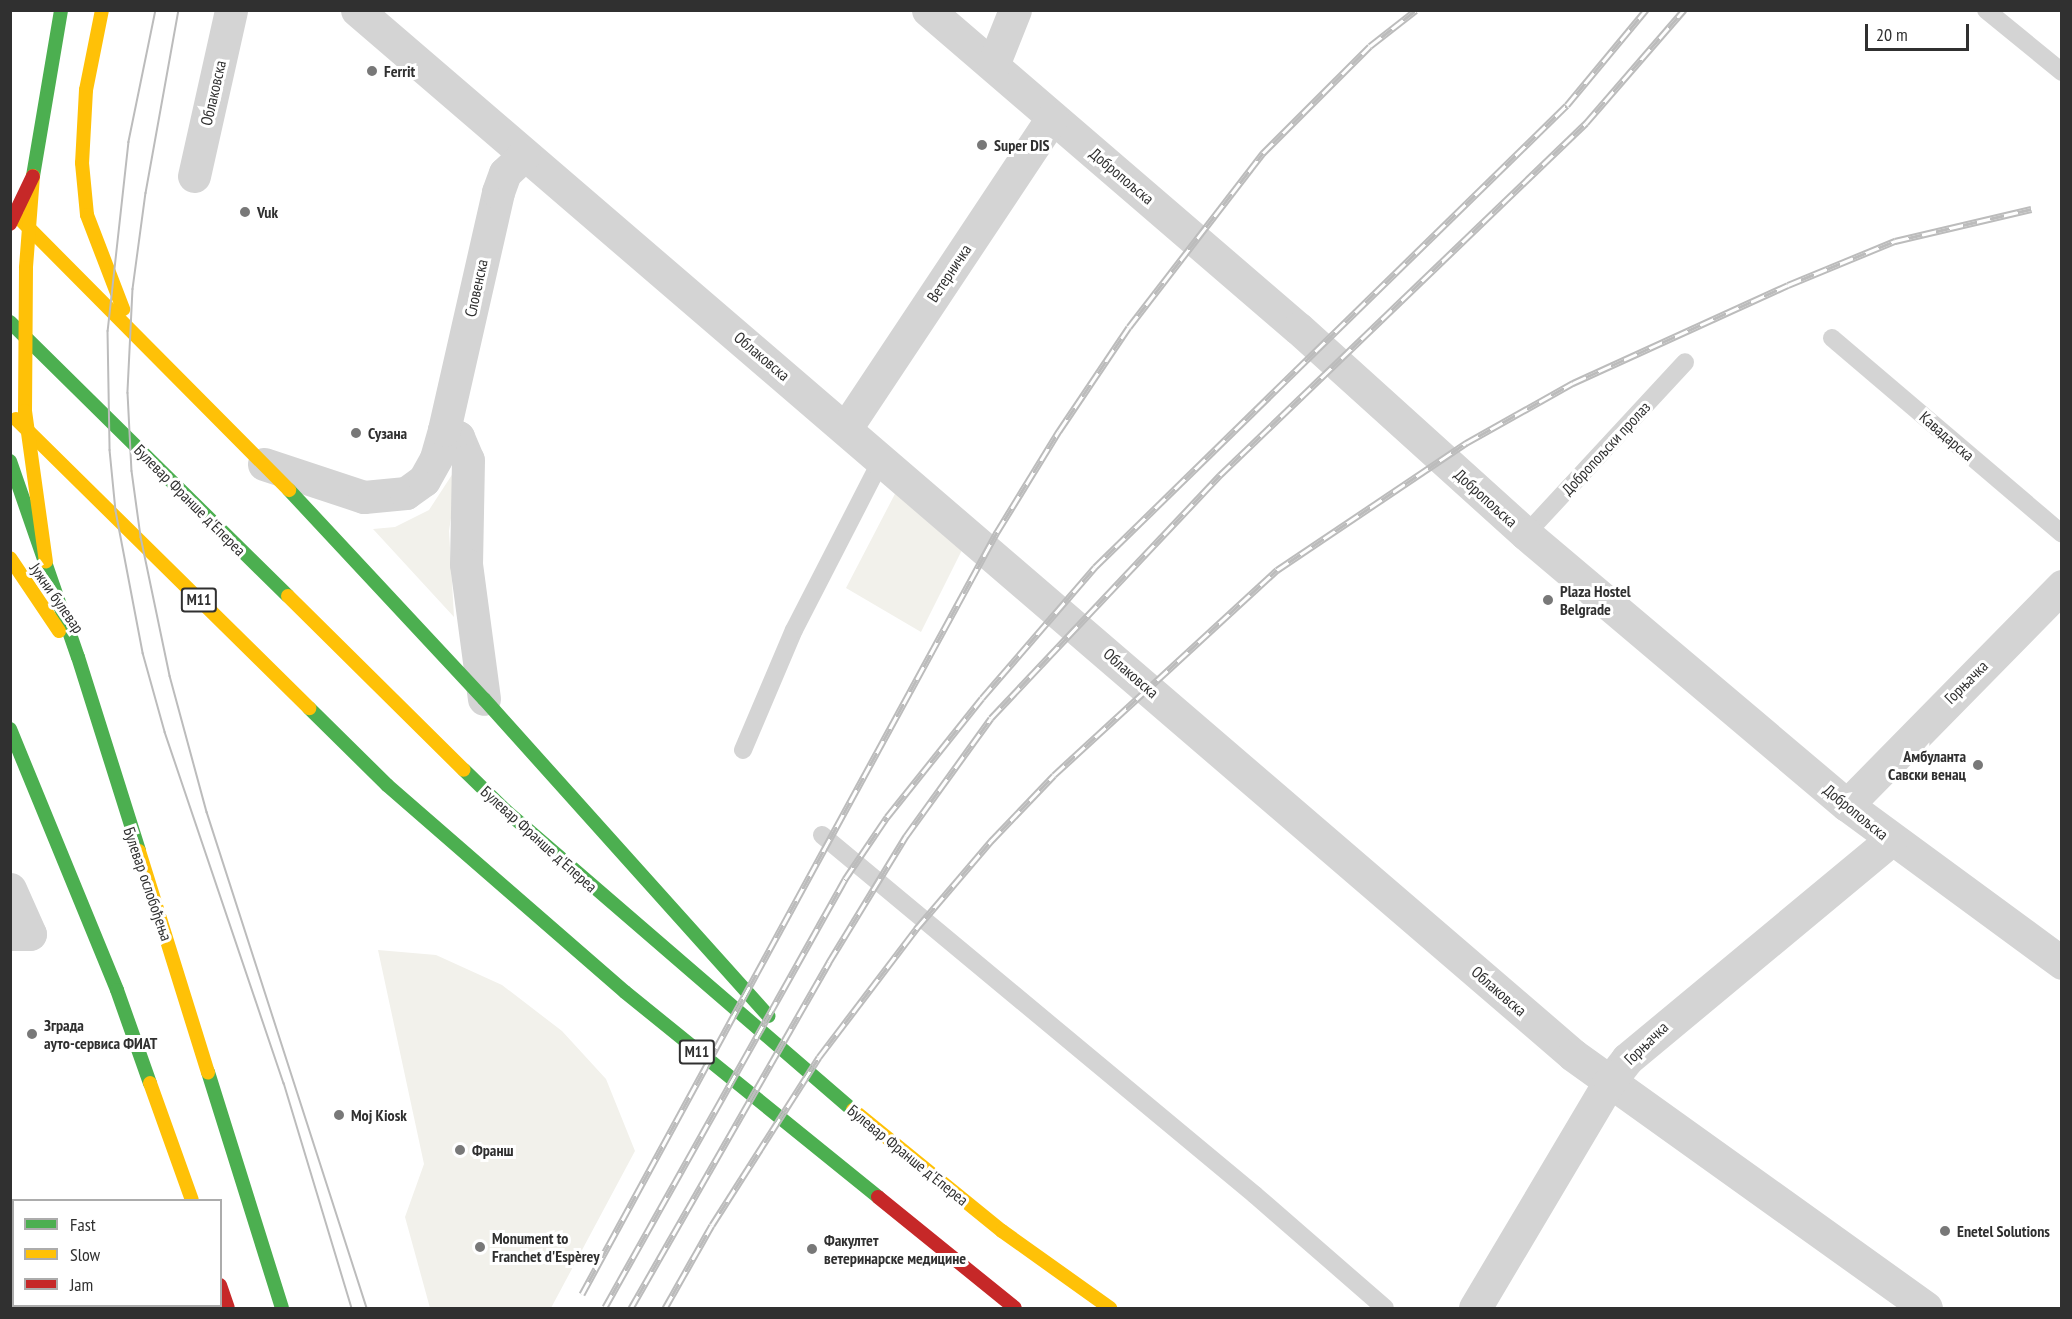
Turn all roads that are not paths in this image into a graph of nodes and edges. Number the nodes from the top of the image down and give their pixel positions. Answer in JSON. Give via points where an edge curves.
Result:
{"nodes":[{"id":1,"x":61,"y":10,"type":"edge"},
{"id":2,"x":102,"y":10,"type":"edge"},
{"id":3,"x":231,"y":10,"type":"edge"},
{"id":4,"x":357,"y":10,"type":"edge"},
{"id":5,"x":928,"y":10,"type":"edge"},
{"id":6,"x":1015,"y":10,"type":"edge"},
{"id":7,"x":1986,"y":10,"type":"edge"},
{"id":8,"x":993,"y":65,"type":"junction"},
{"id":9,"x":2061,"y":72,"type":"edge"},
{"id":10,"x":1052,"y":118,"type":"junction"},
{"id":11,"x":524,"y":154,"type":"junction"},
{"id":12,"x":33,"y":176,"type":"junction"},
{"id":13,"x":194,"y":176,"type":"dead end"},
{"id":14,"x":10,"y":209,"type":"edge"},
{"id":15,"x":10,"y":224,"type":"edge"},
{"id":16,"x":10,"y":322,"type":"edge"},
{"id":17,"x":132,"y":327,"type":"junction"},
{"id":18,"x":1832,"y":338,"type":"dead end"},
{"id":19,"x":1685,"y":362,"type":"dead end"},
{"id":20,"x":10,"y":414,"type":"edge"},
{"id":21,"x":846,"y":428,"type":"junction"},
{"id":22,"x":444,"y":430,"type":"junction"},
{"id":23,"x":882,"y":459,"type":"junction"},
{"id":24,"x":10,"y":460,"type":"edge"},
{"id":25,"x":264,"y":464,"type":"junction"},
{"id":26,"x":1526,"y":534,"type":"junction"},
{"id":27,"x":2061,"y":534,"type":"edge"},
{"id":28,"x":10,"y":558,"type":"edge"},
{"id":29,"x":46,"y":562,"type":"junction"},
{"id":30,"x":2061,"y":586,"type":"edge"},
{"id":31,"x":78,"y":657,"type":"junction"},
{"id":32,"x":484,"y":699,"type":"junction"},
{"id":33,"x":10,"y":729,"type":"edge"},
{"id":34,"x":743,"y":750,"type":"dead end"},
{"id":35,"x":1847,"y":805,"type":"junction"},
{"id":36,"x":822,"y":834,"type":"dead end"},
{"id":37,"x":1891,"y":840,"type":"junction"},
{"id":38,"x":10,"y":889,"type":"edge"},
{"id":39,"x":20,"y":934,"type":"edge"},
{"id":40,"x":2061,"y":963,"type":"edge"},
{"id":41,"x":1610,"y":1081,"type":"junction"},
{"id":42,"x":849,"y":1107,"type":"junction"},
{"id":43,"x":192,"y":1199,"type":"edge"},
{"id":44,"x":222,"y":1291,"type":"edge"},
{"id":45,"x":228,"y":1308,"type":"edge"},
{"id":46,"x":282,"y":1308,"type":"edge"},
{"id":47,"x":1015,"y":1308,"type":"edge"},
{"id":48,"x":1110,"y":1308,"type":"edge"},
{"id":49,"x":1385,"y":1308,"type":"edge"},
{"id":50,"x":1475,"y":1308,"type":"edge"},
{"id":51,"x":1926,"y":1308,"type":"edge"}],
"edges":[{"from":1,"to":12,"type":"main road"},
{"from":2,"to":17,"type":"main road","via":[[86,90],[82,164],[87,215],[105,270]]},
{"from":3,"to":13,"type":"street","name":"Облаковска"},
{"from":4,"to":11,"type":"street","name":"Облаковска"},
{"from":5,"to":8,"type":"street","name":"Добропољска"},
{"from":6,"to":8,"type":"street"},
{"from":7,"to":9,"type":"lane"},
{"from":8,"to":10,"type":"street","name":"Добропољска"},
{"from":10,"to":21,"type":"street","name":"Ветерничка"},
{"from":10,"to":26,"type":"street","name":"Добропољска","via":[[1298,328]]},
{"from":11,"to":21,"type":"street","name":"Облаковска"},
{"from":11,"to":22,"type":"street","name":"Словенска","via":[[506,173],[498,192]]},
{"from":12,"to":15,"type":"main road","bridge":true},
{"from":12,"to":29,"type":"main road","bridge":true,"via":[[26,268],[25,411]]},
{"from":14,"to":17,"type":"main road"},
{"from":16,"to":42,"type":"main road","name":"Булевар Франше д'Епереа","via":[[505,810]]},
{"from":17,"to":25,"type":"main road"},
{"from":18,"to":27,"type":"lane","name":"Кавадарска"},
{"from":19,"to":26,"type":"lane","name":"Добропољски пролаз"},
{"from":20,"to":47,"type":"main road","number":"M11","via":[[387,785],[625,992]]},
{"from":21,"to":23,"type":"street","name":"Облаковска"},
{"from":22,"to":25,"type":"street","name":"Словенска","via":[[424,480],[406,493],[385,498],[364,497]]},
{"from":22,"to":32,"type":"street","via":[[458,437],[468,460],[466,564]]},
{"from":23,"to":34,"type":"lane","via":[[794,630]]},
{"from":23,"to":41,"type":"street","name":"Облаковска","via":[[1564,1047]]},
{"from":24,"to":29,"type":"main road","name":"Булевар ослобођења","bridge":true},
{"from":25,"to":32,"type":"main road"},
{"from":26,"to":35,"type":"street","name":"Добропољска"},
{"from":28,"to":31,"type":"main road","name":"Јужни булевар"},
{"from":29,"to":31,"type":"main road","name":"Булевар ослобођења"},
{"from":30,"to":35,"type":"street","name":"Горњачка"},
{"from":31,"to":46,"type":"main road","name":"Булевар ослобођења"},
{"from":32,"to":42,"type":"main road"},
{"from":33,"to":43,"type":"main road","via":[[117,990]]},
{"from":35,"to":37,"type":"street","name":"Добропољска"},
{"from":36,"to":49,"type":"lane","via":[[1255,1194]]},
{"from":37,"to":40,"type":"street","name":"Добропољска"},
{"from":37,"to":41,"type":"street","name":"Горњачка","via":[[1655,1032]]},
{"from":38,"to":39,"type":"street"},
{"from":41,"to":50,"type":"street","name":"Горњачка"},
{"from":41,"to":51,"type":"street","name":"Облаковска"},
{"from":42,"to":48,"type":"main road","name":"Булевар Франше д'Епереа","via":[[1002,1230]]},
{"from":44,"to":45,"type":"main road"}]}
